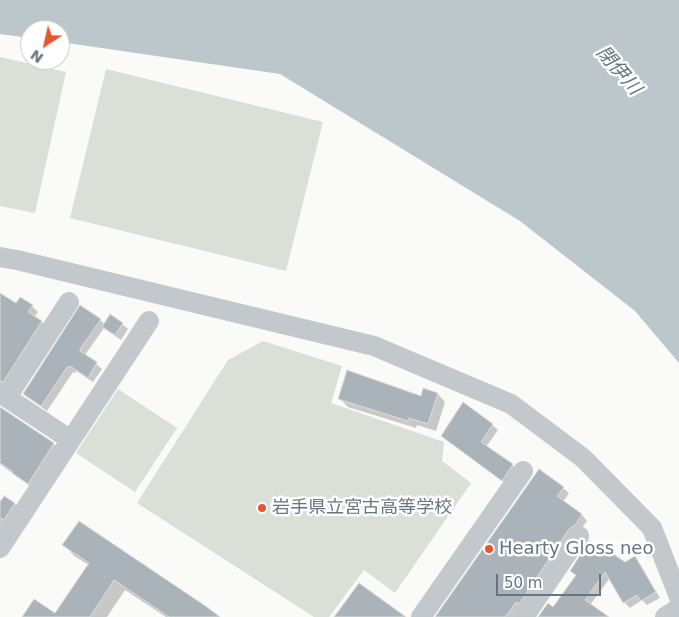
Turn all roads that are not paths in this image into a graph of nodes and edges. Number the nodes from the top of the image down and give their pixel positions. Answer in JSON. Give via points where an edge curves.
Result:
{"nodes":[{"id":1,"x":0,"y":257,"type":"edge"},
{"id":2,"x":69,"y":302,"type":"dead end"},
{"id":3,"x":149,"y":321,"type":"dead end"},
{"id":4,"x":4,"y":395,"type":"edge"},
{"id":5,"x":71,"y":440,"type":"junction"},
{"id":6,"x":523,"y":471,"type":"dead end"},
{"id":7,"x":579,"y":536,"type":"dead end"},
{"id":8,"x":3,"y":537,"type":"edge"},
{"id":9,"x":679,"y":597,"type":"edge"},
{"id":10,"x":679,"y":608,"type":"edge"},
{"id":11,"x":421,"y":617,"type":"edge"},
{"id":12,"x":524,"y":617,"type":"edge"},
{"id":13,"x":665,"y":617,"type":"edge"}],
"edges":[{"from":1,"to":9,"type":"street","via":[[374,346],[512,404],[583,458],[652,528]]},
{"from":2,"to":4,"type":"street"},
{"from":3,"to":5,"type":"street"},
{"from":4,"to":5,"type":"street"},
{"from":5,"to":8,"type":"street"},
{"from":6,"to":11,"type":"street"},
{"from":7,"to":12,"type":"street"},
{"from":10,"to":13,"type":"street"}]}
